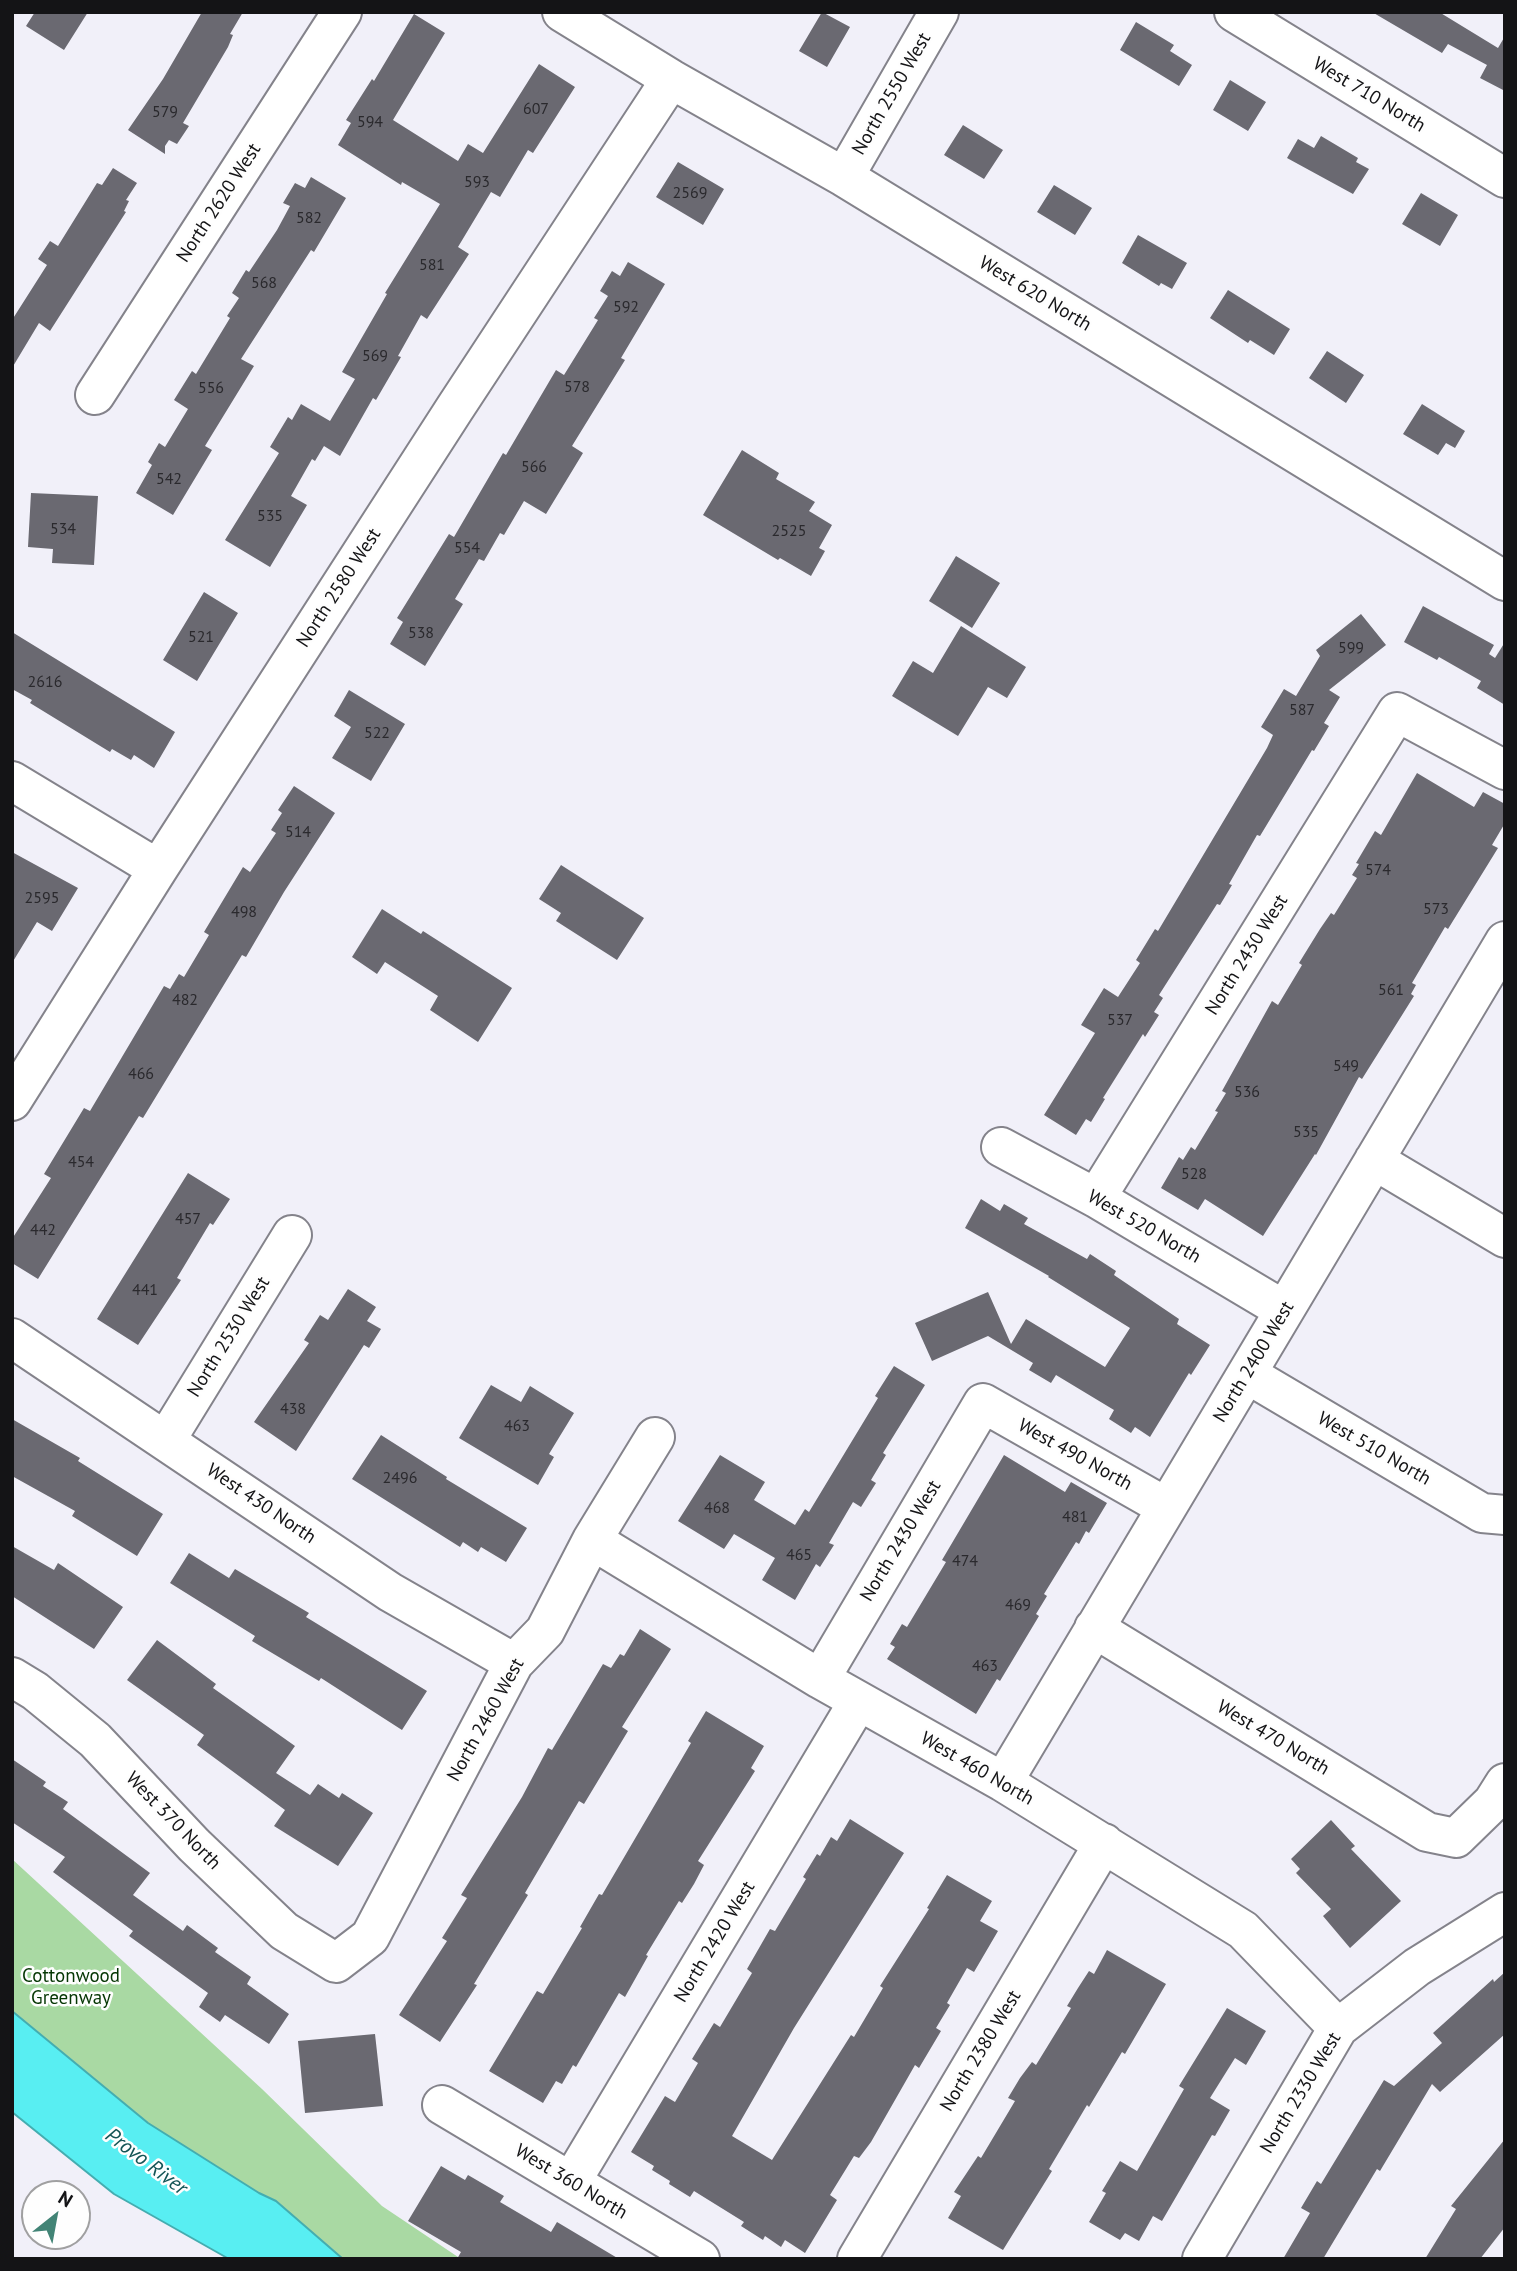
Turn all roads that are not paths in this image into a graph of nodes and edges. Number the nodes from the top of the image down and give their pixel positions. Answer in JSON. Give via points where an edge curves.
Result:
{"nodes":[{"id":1,"x":342,"y":12,"type":"edge"},
{"id":2,"x":562,"y":12,"type":"edge"},
{"id":3,"x":939,"y":12,"type":"edge"},
{"id":4,"x":1234,"y":12,"type":"edge"},
{"id":5,"x":671,"y":79,"type":"junction"},
{"id":6,"x":844,"y":177,"type":"junction"},
{"id":7,"x":1505,"y":178,"type":"edge"},
{"id":8,"x":95,"y":394,"type":"dead end"},
{"id":9,"x":1505,"y":581,"type":"edge"},
{"id":10,"x":1505,"y":771,"type":"edge"},
{"id":11,"x":12,"y":780,"type":"edge"},
{"id":12,"x":158,"y":869,"type":"junction"},
{"id":13,"x":1505,"y":941,"type":"edge"},
{"id":14,"x":12,"y":1101,"type":"edge"},
{"id":15,"x":1001,"y":1147,"type":"dead end"},
{"id":16,"x":1374,"y":1160,"type":"junction"},
{"id":17,"x":1096,"y":1198,"type":"junction"},
{"id":18,"x":292,"y":1236,"type":"dead end"},
{"id":19,"x":1505,"y":1238,"type":"edge"},
{"id":20,"x":1284,"y":1310,"type":"junction"},
{"id":21,"x":12,"y":1338,"type":"edge"},
{"id":22,"x":1247,"y":1374,"type":"junction"},
{"id":23,"x":983,"y":1403,"type":"joint"},
{"id":24,"x":656,"y":1437,"type":"dead end"},
{"id":25,"x":166,"y":1440,"type":"junction"},
{"id":26,"x":1167,"y":1507,"type":"junction"},
{"id":27,"x":1505,"y":1515,"type":"edge"},
{"id":28,"x":592,"y":1540,"type":"junction"},
{"id":29,"x":1094,"y":1628,"type":"junction"},
{"id":30,"x":514,"y":1663,"type":"junction"},
{"id":31,"x":12,"y":1677,"type":"edge"},
{"id":32,"x":820,"y":1679,"type":"junction"},
{"id":33,"x":858,"y":1702,"type":"junction"},
{"id":34,"x":1003,"y":1782,"type":"junction"},
{"id":35,"x":1505,"y":1783,"type":"edge"},
{"id":36,"x":1104,"y":1843,"type":"junction"},
{"id":37,"x":1505,"y":1912,"type":"edge"},
{"id":38,"x":336,"y":1963,"type":"joint"},
{"id":39,"x":1338,"y":2028,"type":"junction"},
{"id":40,"x":442,"y":2105,"type":"dead end"},
{"id":41,"x":571,"y":2182,"type":"junction"},
{"id":42,"x":700,"y":2259,"type":"edge"},
{"id":43,"x":857,"y":2259,"type":"edge"},
{"id":44,"x":1202,"y":2259,"type":"edge"}],
"edges":[{"from":1,"to":8,"type":"street","name":"North 2620 West"},
{"from":2,"to":5,"type":"street","name":"West 620 North"},
{"from":3,"to":6,"type":"street","name":"North 2550 West"},
{"from":4,"to":7,"type":"street","name":"West 710 North"},
{"from":5,"to":6,"type":"street","name":"West 620 North"},
{"from":5,"to":12,"type":"street","name":"North 2580 West"},
{"from":6,"to":9,"type":"street","name":"West 620 North"},
{"from":10,"to":17,"type":"street","name":"North 2430 West","via":[[1397,712]]},
{"from":11,"to":12,"type":"street"},
{"from":12,"to":14,"type":"street","name":"North 2580 West"},
{"from":13,"to":16,"type":"street","name":"North 2400 West"},
{"from":15,"to":17,"type":"street","name":"West 520 North"},
{"from":16,"to":19,"type":"street"},
{"from":16,"to":20,"type":"street","name":"North 2400 West"},
{"from":17,"to":20,"type":"street","name":"West 520 North"},
{"from":18,"to":25,"type":"street","name":"North 2530 West"},
{"from":20,"to":22,"type":"street","name":"North 2400 West"},
{"from":21,"to":25,"type":"street","name":"West 430 North"},
{"from":22,"to":26,"type":"street","name":"North 2400 West"},
{"from":22,"to":27,"type":"street","name":"West 510 North","via":[[1482,1513]]},
{"from":23,"to":26,"type":"street","name":"West 490 North"},
{"from":23,"to":32,"type":"street","name":"North 2430 West"},
{"from":24,"to":28,"type":"street","name":"North 2460 West"},
{"from":25,"to":30,"type":"street","name":"West 430 North","via":[[390,1592]]},
{"from":26,"to":29,"type":"street","name":"North 2400 West"},
{"from":28,"to":30,"type":"street","name":"North 2460 West","via":[[545,1631]]},
{"from":28,"to":32,"type":"street","name":"West 460 North"},
{"from":29,"to":34,"type":"street","name":"North 2400 West"},
{"from":29,"to":35,"type":"street","name":"West 470 North","via":[[1427,1832],[1456,1838],[1493,1802]]},
{"from":30,"to":38,"type":"street","name":"North 2460 West","via":[[370,1937]]},
{"from":31,"to":38,"type":"street","name":"West 370 North","via":[[95,1740],[284,1931]]},
{"from":32,"to":33,"type":"street","name":"West 460 North"},
{"from":33,"to":34,"type":"street","name":"West 460 North"},
{"from":33,"to":41,"type":"street","name":"North 2420 West"},
{"from":34,"to":36,"type":"street","name":"West 460 North"},
{"from":36,"to":39,"type":"street","name":"West 460 North","via":[[1243,1930]]},
{"from":36,"to":43,"type":"street","name":"North 2380 West"},
{"from":37,"to":39,"type":"street","name":"North 2330 West","via":[[1417,1967]]},
{"from":39,"to":44,"type":"street","name":"North 2330 West"},
{"from":40,"to":41,"type":"street","name":"West 360 North"},
{"from":41,"to":42,"type":"street","name":"West 360 North"}]}
